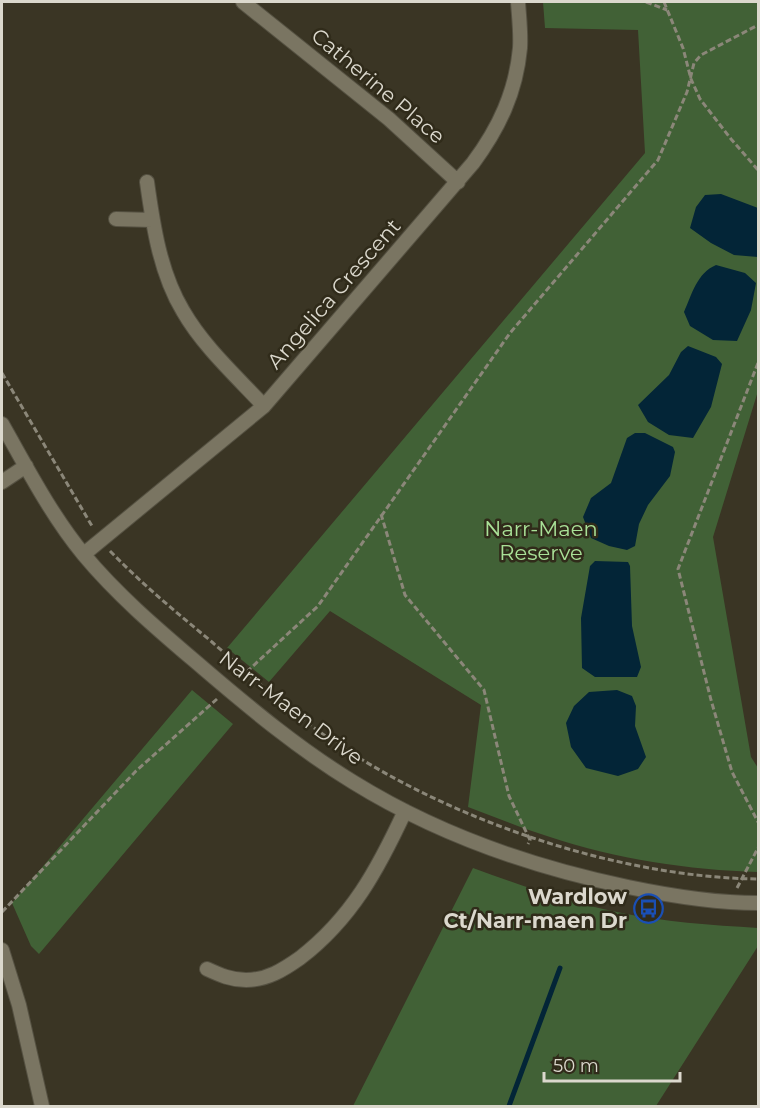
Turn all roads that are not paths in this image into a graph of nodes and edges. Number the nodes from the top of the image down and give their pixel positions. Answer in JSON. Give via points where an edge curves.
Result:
{"nodes":[{"id":1,"x":243,"y":2,"type":"edge"},
{"id":2,"x":518,"y":2,"type":"edge"},
{"id":3,"x":147,"y":182,"type":"dead end"},
{"id":4,"x":458,"y":182,"type":"junction"},
{"id":5,"x":116,"y":219,"type":"dead end"},
{"id":6,"x":152,"y":220,"type":"junction"},
{"id":7,"x":264,"y":406,"type":"junction"},
{"id":8,"x":2,"y":424,"type":"edge"},
{"id":9,"x":26,"y":466,"type":"junction"},
{"id":10,"x":2,"y":482,"type":"edge"},
{"id":11,"x":84,"y":554,"type":"junction"},
{"id":12,"x":405,"y":811,"type":"junction"},
{"id":13,"x":759,"y":903,"type":"edge"},
{"id":14,"x":2,"y":950,"type":"edge"},
{"id":15,"x":207,"y":969,"type":"dead end"},
{"id":16,"x":42,"y":1107,"type":"edge"}],
"edges":[{"from":1,"to":4,"type":"street","name":"Catherine Place","via":[[389,119]]},
{"from":2,"to":4,"type":"street","name":"Angelica Crescent","via":[[520,47],[512,92],[488,143]]},
{"from":3,"to":6,"type":"street"},
{"from":4,"to":7,"type":"street","name":"Angelica Crescent"},
{"from":5,"to":6,"type":"street"},
{"from":6,"to":7,"type":"street","via":[[168,281],[183,312]]},
{"from":7,"to":11,"type":"street","name":"Angelica Crescent"},
{"from":8,"to":9,"type":"street","name":"Narr-Maen Drive"},
{"from":9,"to":10,"type":"street"},
{"from":9,"to":11,"type":"street","name":"Narr-Maen Drive","via":[[52,512]]},
{"from":11,"to":12,"type":"street","name":"Narr-Maen Drive","via":[[130,604],[228,689],[308,752]]},
{"from":12,"to":13,"type":"street","name":"Narr-Maen Drive","via":[[468,840],[588,879],[729,903]]},
{"from":12,"to":15,"type":"street","via":[[360,896],[311,949],[280,972],[257,980],[233,979]]},
{"from":14,"to":16,"type":"street"}]}
